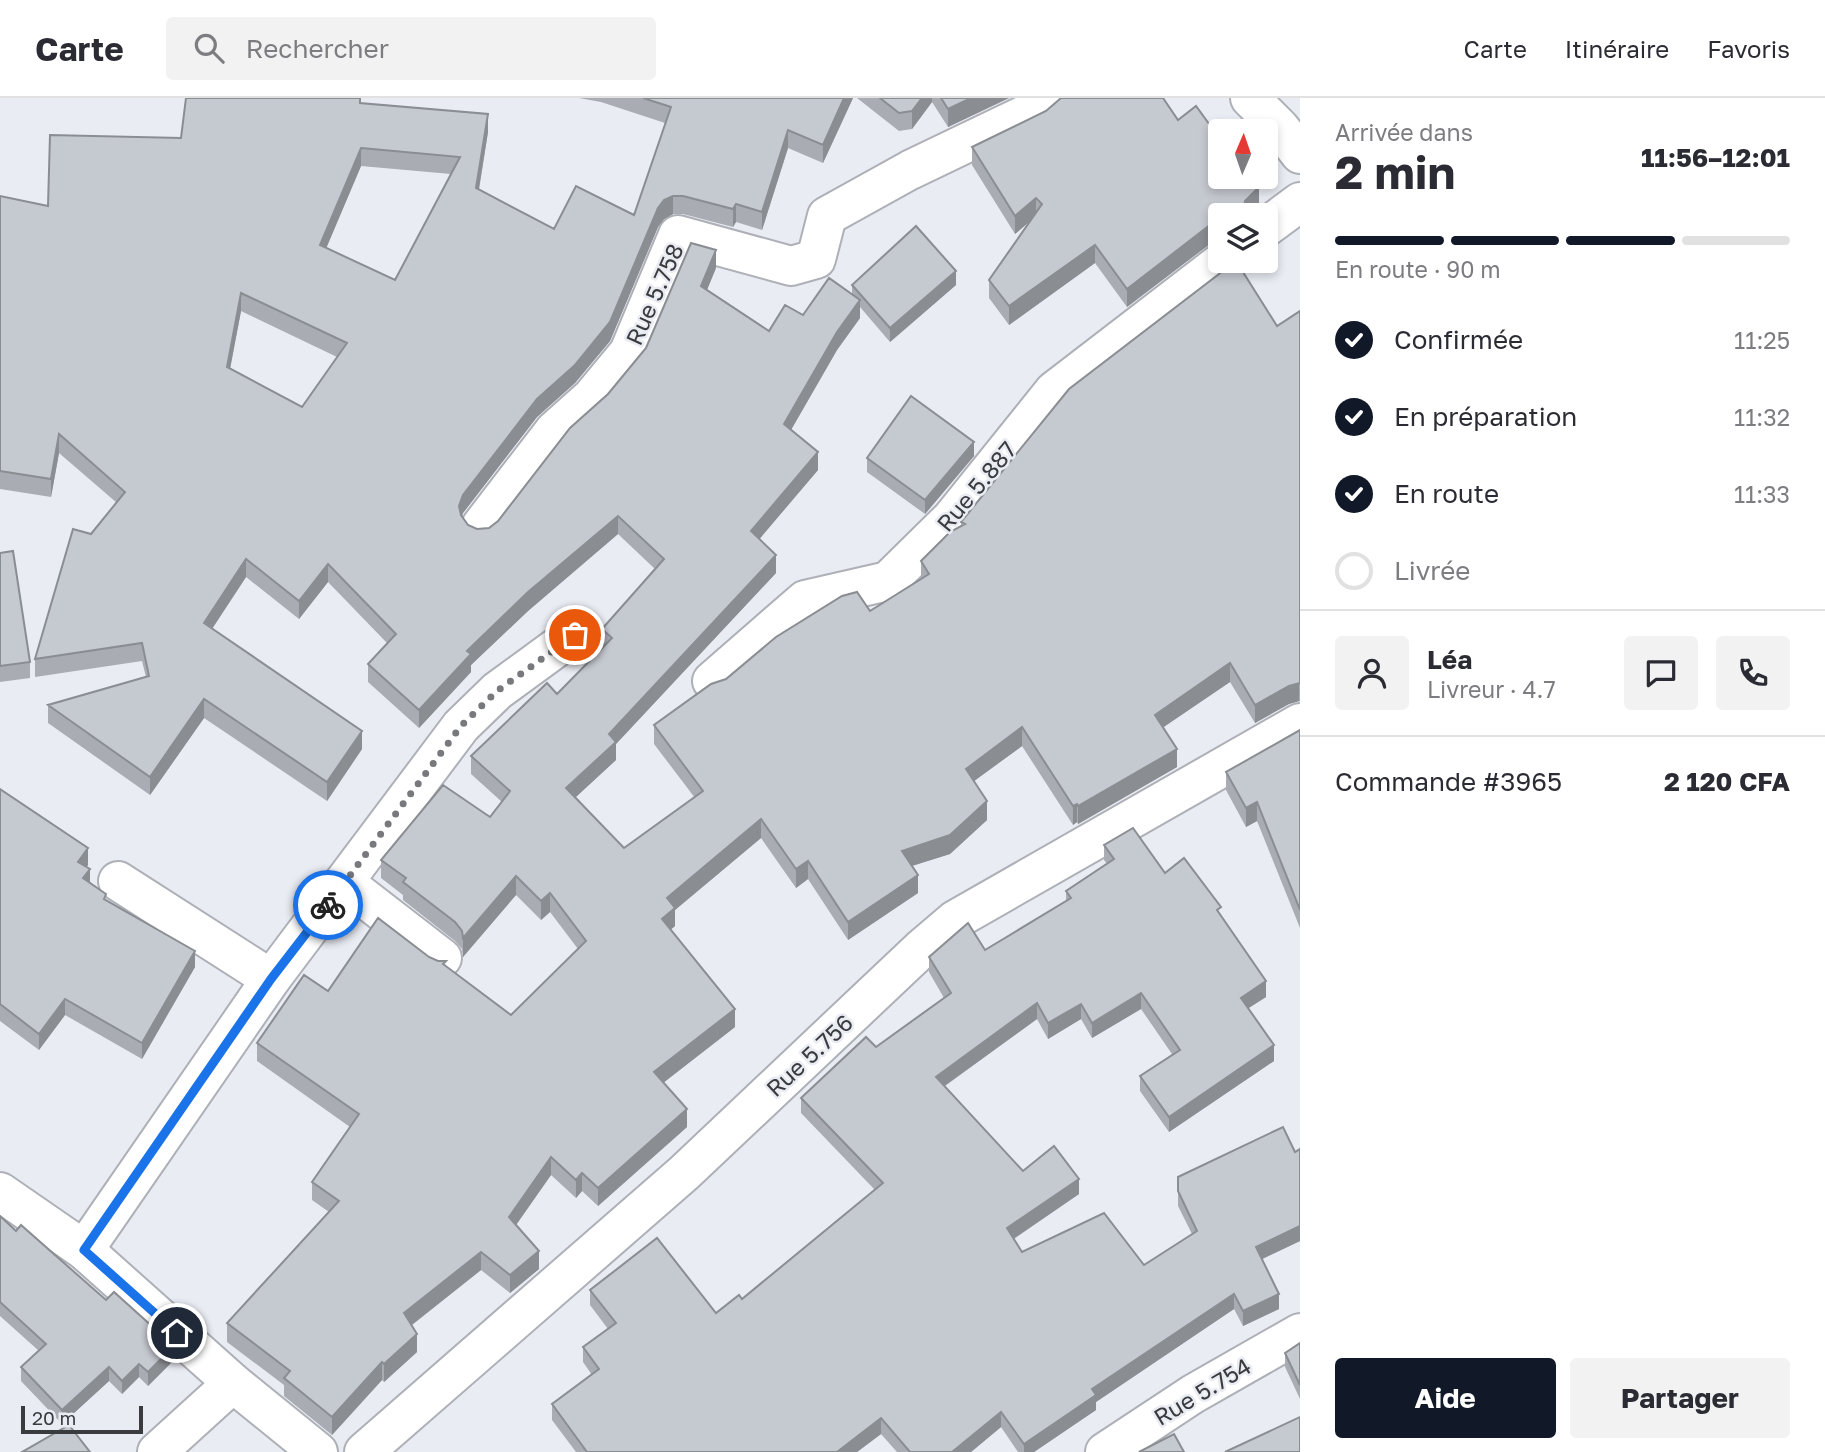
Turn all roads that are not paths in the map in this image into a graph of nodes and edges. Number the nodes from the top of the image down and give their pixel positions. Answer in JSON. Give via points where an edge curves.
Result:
{"nodes":[{"id":1,"x":1049,"y":98,"type":"edge"},
{"id":2,"x":1250,"y":98,"type":"edge"},
{"id":3,"x":1300,"y":155,"type":"edge"},
{"id":4,"x":1300,"y":202,"type":"edge"},
{"id":5,"x":1278,"y":218,"type":"edge"},
{"id":6,"x":1208,"y":273,"type":"edge"},
{"id":7,"x":481,"y":527,"type":"edge"},
{"id":8,"x":575,"y":635,"type":"dead end"},
{"id":9,"x":712,"y":681,"type":"edge"},
{"id":10,"x":1300,"y":723,"type":"edge"},
{"id":11,"x":118,"y":881,"type":"dead end"},
{"id":12,"x":345,"y":883,"type":"junction"},
{"id":13,"x":442,"y":958,"type":"edge"},
{"id":14,"x":271,"y":979,"type":"junction"},
{"id":15,"x":0,"y":1192,"type":"edge"},
{"id":16,"x":84,"y":1250,"type":"junction"},
{"id":17,"x":1300,"y":1333,"type":"edge"},
{"id":18,"x":233,"y":1383,"type":"junction"},
{"id":19,"x":157,"y":1452,"type":"edge"},
{"id":20,"x":318,"y":1452,"type":"edge"},
{"id":21,"x":364,"y":1452,"type":"edge"},
{"id":22,"x":1105,"y":1452,"type":"edge"}],
"edges":[{"from":1,"to":7,"type":"street","name":"Rue 5.758","via":[[1037,109],[827,216],[816,259],[791,266],[678,235],[629,352],[592,398],[554,431]]},
{"from":2,"to":3,"type":"street"},
{"from":4,"to":5,"type":"street"},
{"from":6,"to":9,"type":"street","name":"Rue 5.887","via":[[1054,391],[952,519],[888,581],[805,600]]},
{"from":8,"to":12,"type":"street","via":[[497,691],[461,726]]},
{"from":10,"to":21,"type":"street","name":"Rue 5.756","via":[[955,920],[684,1173]]},
{"from":11,"to":14,"type":"street"},
{"from":12,"to":13,"type":"street"},
{"from":12,"to":14,"type":"street"},
{"from":14,"to":16,"type":"street"},
{"from":15,"to":16,"type":"street"},
{"from":16,"to":18,"type":"street"},
{"from":17,"to":22,"type":"street","name":"Rue 5.754","via":[[1193,1394]]},
{"from":18,"to":19,"type":"street"},
{"from":18,"to":20,"type":"street"}]}
